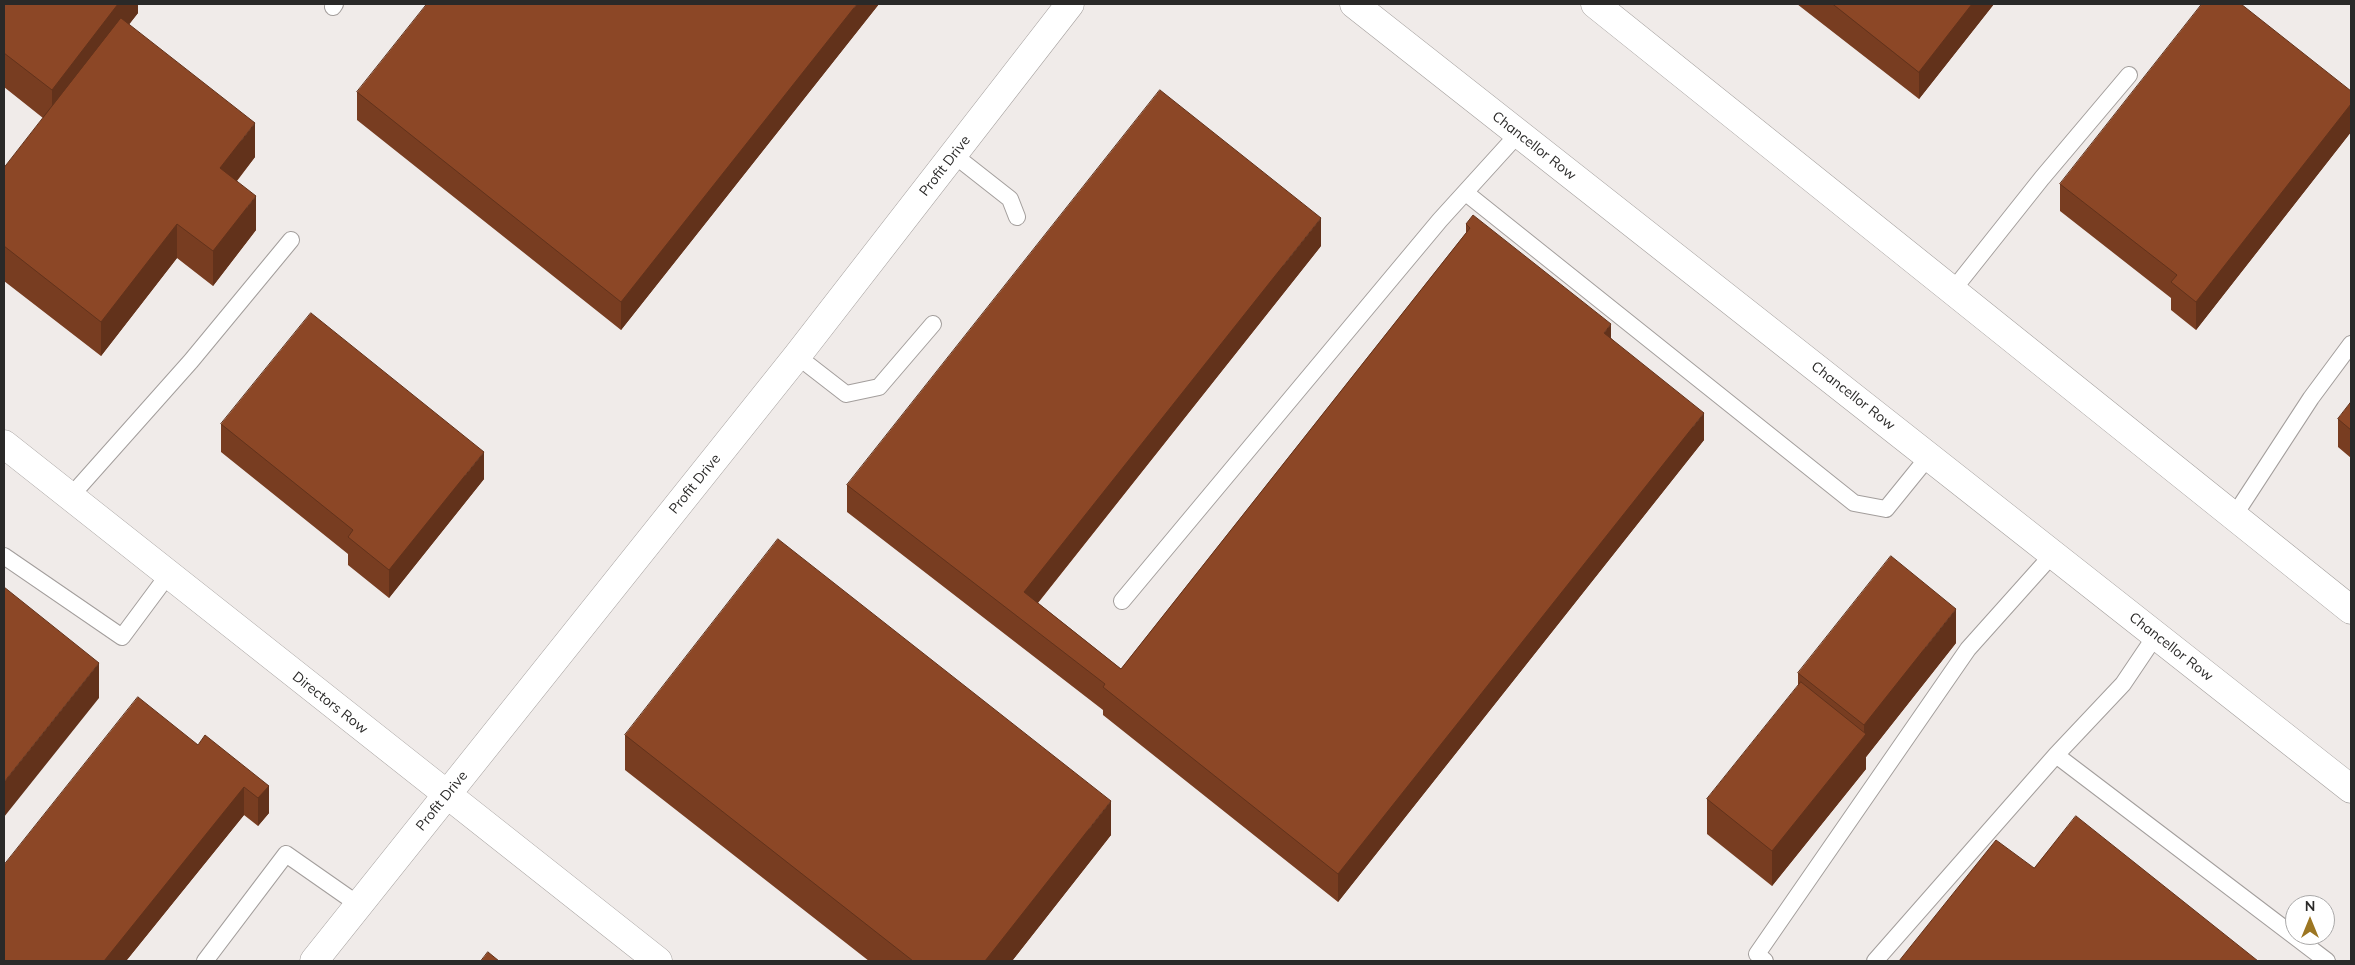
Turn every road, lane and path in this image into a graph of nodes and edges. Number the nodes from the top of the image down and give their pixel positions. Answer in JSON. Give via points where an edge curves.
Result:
{"nodes":[{"id":1,"x":1070,"y":4,"type":"edge"},
{"id":2,"x":1354,"y":4,"type":"edge"},
{"id":3,"x":1595,"y":4,"type":"edge"},
{"id":4,"x":2129,"y":75,"type":"dead end"},
{"id":5,"x":1519,"y":134,"type":"junction"},
{"id":6,"x":954,"y":155,"type":"junction"},
{"id":7,"x":1466,"y":193,"type":"junction"},
{"id":8,"x":1017,"y":217,"type":"dead end"},
{"id":9,"x":291,"y":240,"type":"dead end"},
{"id":10,"x":1953,"y":290,"type":"junction"},
{"id":11,"x":933,"y":324,"type":"dead end"},
{"id":12,"x":2351,"y":344,"type":"edge"},
{"id":13,"x":797,"y":356,"type":"junction"},
{"id":14,"x":4,"y":444,"type":"edge"},
{"id":15,"x":1929,"y":456,"type":"junction"},
{"id":16,"x":70,"y":497,"type":"junction"},
{"id":17,"x":2234,"y":516,"type":"junction"},
{"id":18,"x":2053,"y":554,"type":"junction"},
{"id":19,"x":4,"y":556,"type":"edge"},
{"id":20,"x":168,"y":575,"type":"junction"},
{"id":21,"x":1122,"y":601,"type":"dead end"},
{"id":22,"x":2351,"y":610,"type":"edge"},
{"id":23,"x":2156,"y":635,"type":"junction"},
{"id":24,"x":2056,"y":756,"type":"junction"},
{"id":25,"x":2351,"y":789,"type":"edge"},
{"id":26,"x":447,"y":796,"type":"junction"},
{"id":27,"x":359,"y":905,"type":"junction"},
{"id":28,"x":205,"y":961,"type":"edge"},
{"id":29,"x":314,"y":961,"type":"edge"},
{"id":30,"x":658,"y":961,"type":"edge"},
{"id":31,"x":1765,"y":961,"type":"edge"},
{"id":32,"x":1875,"y":961,"type":"edge"},
{"id":33,"x":2327,"y":961,"type":"edge"}],
"edges":[{"from":1,"to":6,"type":"street","name":"Profit Drive"},
{"from":2,"to":5,"type":"street","name":"Chancellor Row"},
{"from":3,"to":10,"type":"street"},
{"from":4,"to":10,"type":"lane"},
{"from":5,"to":7,"type":"lane"},
{"from":5,"to":15,"type":"street","name":"Chancellor Row"},
{"from":6,"to":8,"type":"lane","via":[[1010,199]]},
{"from":6,"to":13,"type":"street","name":"Profit Drive"},
{"from":7,"to":15,"type":"lane","via":[[1854,503],[1886,509]]},
{"from":7,"to":21,"type":"lane"},
{"from":9,"to":16,"type":"lane"},
{"from":10,"to":17,"type":"street"},
{"from":11,"to":13,"type":"lane","via":[[879,387],[846,394]]},
{"from":12,"to":17,"type":"lane","via":[[2311,398]]},
{"from":13,"to":26,"type":"street","name":"Profit Drive"},
{"from":14,"to":16,"type":"street","name":"Directors Row"},
{"from":15,"to":18,"type":"street","name":"Chancellor Row"},
{"from":16,"to":20,"type":"street","name":"Directors Row"},
{"from":17,"to":22,"type":"street"},
{"from":18,"to":23,"type":"street","name":"Chancellor Row"},
{"from":18,"to":31,"type":"lane","via":[[1968,650],[1757,954]]},
{"from":19,"to":20,"type":"lane","via":[[122,637]]},
{"from":20,"to":26,"type":"street","name":"Directors Row"},
{"from":23,"to":24,"type":"lane","via":[[2122,684]]},
{"from":23,"to":25,"type":"street","name":"Chancellor Row"},
{"from":24,"to":32,"type":"lane"},
{"from":24,"to":33,"type":"lane"},
{"from":26,"to":27,"type":"street","name":"Profit Drive"},
{"from":26,"to":30,"type":"street","name":"Directors Row"},
{"from":27,"to":28,"type":"lane","via":[[286,854]]},
{"from":27,"to":29,"type":"street","name":"Profit Drive"}]}
